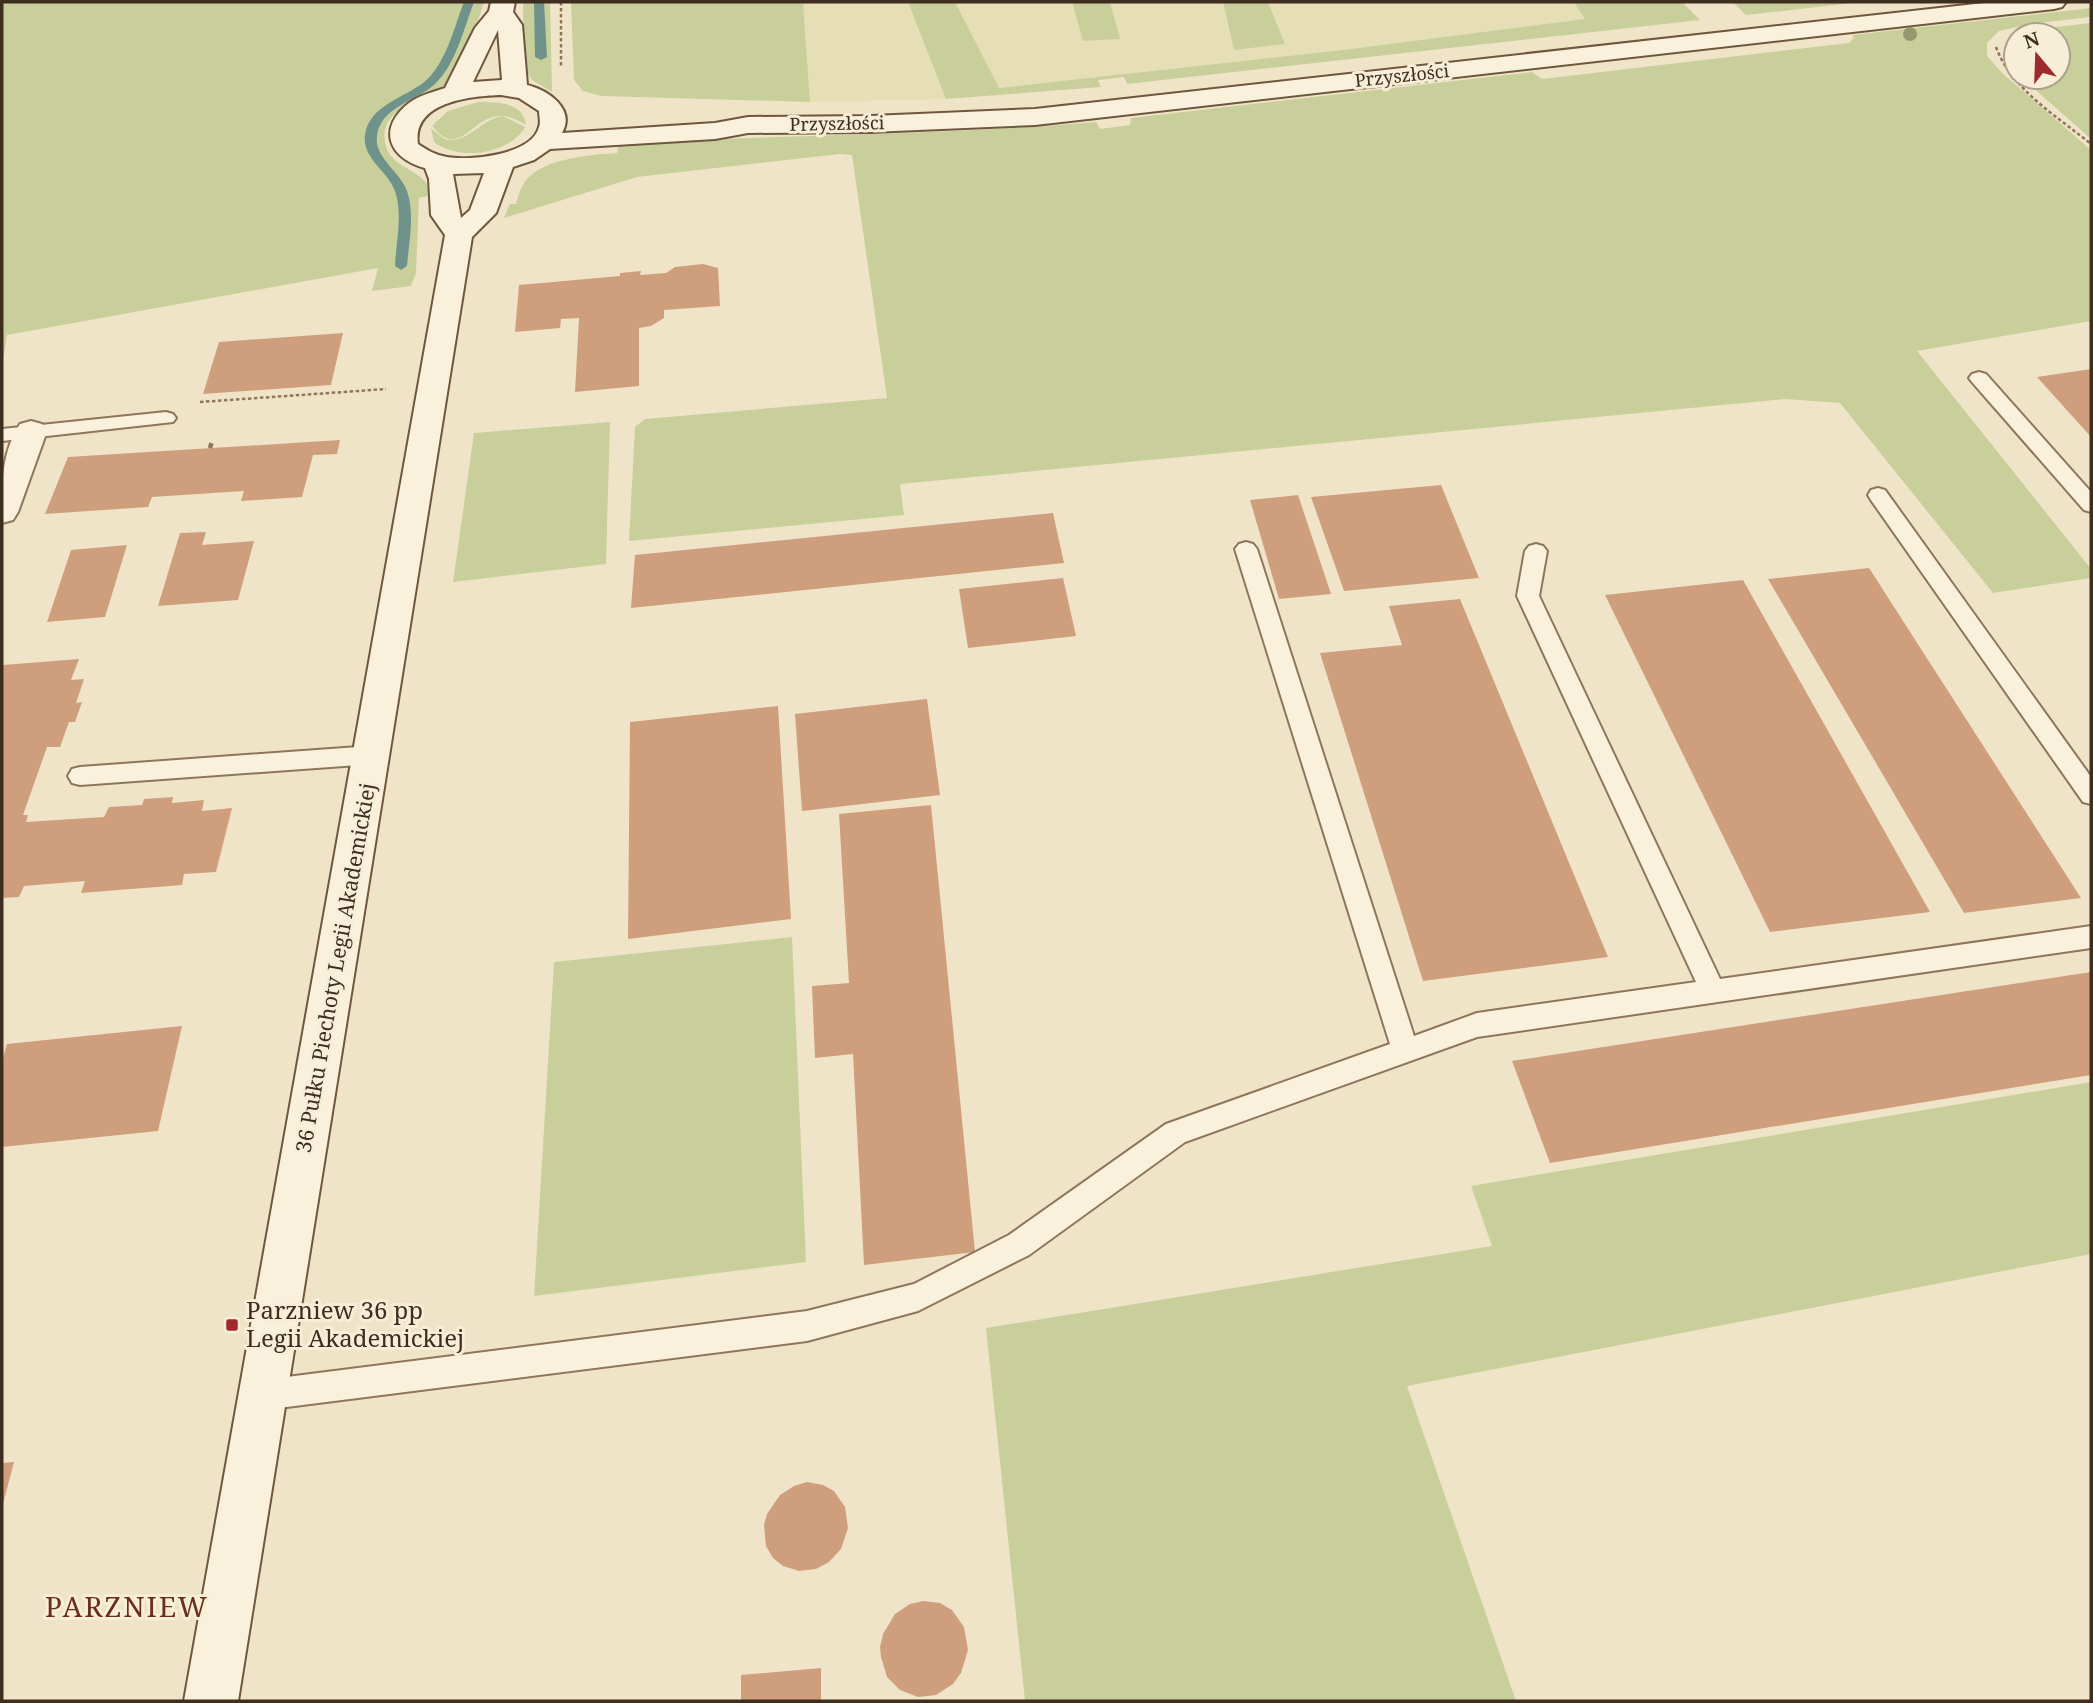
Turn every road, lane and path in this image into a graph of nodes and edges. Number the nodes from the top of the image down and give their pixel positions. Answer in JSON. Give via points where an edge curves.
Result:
{"nodes":[{"id":1,"x":561,"y":2,"type":"edge"},
{"id":2,"x":2054,"y":2,"type":"edge"},
{"id":3,"x":502,"y":7,"type":"edge"},
{"id":4,"x":2001,"y":39,"type":"dead end"},
{"id":5,"x":562,"y":79,"type":"dead end"},
{"id":6,"x":515,"y":89,"type":"junction"},
{"id":7,"x":456,"y":92,"type":"junction"},
{"id":8,"x":575,"y":112,"type":"junction"},
{"id":9,"x":748,"y":125,"type":"junction"},
{"id":10,"x":541,"y":142,"type":"junction"},
{"id":11,"x":2091,"y":144,"type":"edge"},
{"id":12,"x":502,"y":162,"type":"junction"},
{"id":13,"x":437,"y":166,"type":"junction"},
{"id":14,"x":460,"y":235,"type":"junction"},
{"id":15,"x":1979,"y":378,"type":"dead end"},
{"id":16,"x":391,"y":388,"type":"dead end"},
{"id":17,"x":190,"y":403,"type":"dead end"},
{"id":18,"x":166,"y":418,"type":"dead end"},
{"id":19,"x":16,"y":433,"type":"edge"},
{"id":20,"x":212,"y":441,"type":"dead end"},
{"id":21,"x":210,"y":448,"type":"dead end"},
{"id":22,"x":1878,"y":495,"type":"dead end"},
{"id":23,"x":2091,"y":505,"type":"edge"},
{"id":24,"x":2,"y":512,"type":"edge"},
{"id":25,"x":1246,"y":549,"type":"dead end"},
{"id":26,"x":1536,"y":551,"type":"dead end"},
{"id":27,"x":372,"y":755,"type":"junction"},
{"id":28,"x":80,"y":776,"type":"dead end"},
{"id":29,"x":2091,"y":795,"type":"edge"},
{"id":30,"x":2091,"y":937,"type":"edge"},
{"id":31,"x":1713,"y":992,"type":"junction"},
{"id":32,"x":1405,"y":1051,"type":"junction"},
{"id":33,"x":263,"y":1395,"type":"junction"},
{"id":34,"x":211,"y":1701,"type":"edge"}],
"edges":[{"from":1,"to":5,"type":"path"},
{"from":2,"to":9,"type":"street","name":"Przyszłości","via":[[1048,116]]},
{"from":3,"to":6,"type":"street","via":[[510,25]]},
{"from":3,"to":7,"type":"street"},
{"from":4,"to":11,"type":"path","via":[[1996,44],[1998,59],[2010,74]]},
{"from":6,"to":7,"type":"street"},
{"from":6,"to":8,"type":"street"},
{"from":7,"to":13,"type":"street","via":[[419,109],[402,132],[412,155]]},
{"from":8,"to":9,"type":"street","name":"Przyszłości"},
{"from":8,"to":10,"type":"street","via":[[554,125]]},
{"from":9,"to":10,"type":"street","name":"Przyszłości"},
{"from":10,"to":12,"type":"street"},
{"from":12,"to":13,"type":"street","via":[[469,168]]},
{"from":12,"to":14,"type":"street","via":[[482,213]]},
{"from":13,"to":14,"type":"street","via":[[443,179],[445,215]]},
{"from":14,"to":27,"type":"street","name":"36 Pułku Piechoty Legii Akademickiej"},
{"from":15,"to":23,"type":"lane"},
{"from":16,"to":17,"type":"path"},
{"from":18,"to":19,"type":"lane"},
{"from":19,"to":24,"type":"street"},
{"from":20,"to":21,"type":"path"},
{"from":22,"to":29,"type":"lane"},
{"from":25,"to":32,"type":"lane"},
{"from":26,"to":31,"type":"lane","via":[[1528,596]]},
{"from":27,"to":28,"type":"lane"},
{"from":27,"to":33,"type":"street","name":"36 Pułku Piechoty Legii Akademickiej"},
{"from":30,"to":31,"type":"lane"},
{"from":31,"to":32,"type":"lane","via":[[1477,1025]]},
{"from":32,"to":33,"type":"lane","via":[[1176,1133],[1019,1245],[918,1297],[807,1326]]},
{"from":33,"to":34,"type":"street","name":"36 Pułku Piechoty Legii Akademickiej"}]}
